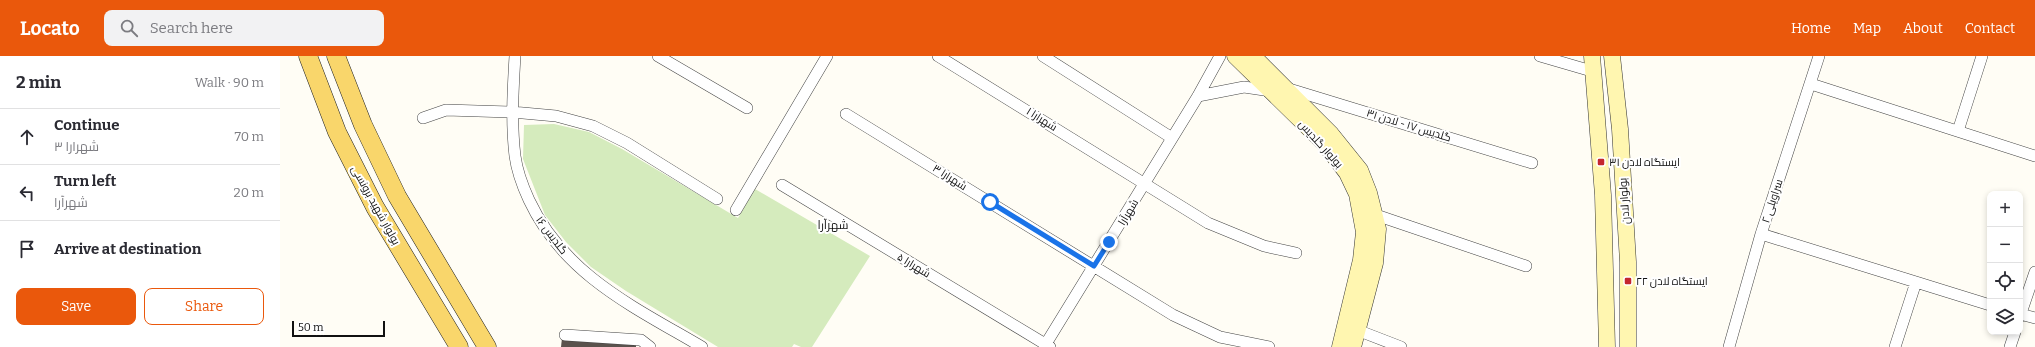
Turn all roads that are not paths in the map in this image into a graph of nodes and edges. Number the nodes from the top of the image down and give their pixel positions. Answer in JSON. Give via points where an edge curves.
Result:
{"nodes":[{"id":1,"x":308,"y":56,"type":"edge"},
{"id":2,"x":336,"y":56,"type":"edge"},
{"id":3,"x":515,"y":56,"type":"edge"},
{"id":4,"x":658,"y":56,"type":"edge"},
{"id":5,"x":827,"y":56,"type":"edge"},
{"id":6,"x":938,"y":56,"type":"edge"},
{"id":7,"x":1043,"y":56,"type":"edge"},
{"id":8,"x":1220,"y":56,"type":"edge"},
{"id":9,"x":1235,"y":56,"type":"edge"},
{"id":10,"x":1254,"y":56,"type":"edge"},
{"id":11,"x":1540,"y":56,"type":"edge"},
{"id":12,"x":1592,"y":56,"type":"edge"},
{"id":13,"x":1612,"y":56,"type":"edge"},
{"id":14,"x":1819,"y":56,"type":"edge"},
{"id":15,"x":1982,"y":56,"type":"edge"},
{"id":16,"x":1594,"y":72,"type":"junction"},
{"id":17,"x":1811,"y":84,"type":"junction"},
{"id":18,"x":1278,"y":89,"type":"junction"},
{"id":19,"x":1198,"y":96,"type":"junction"},
{"id":20,"x":747,"y":108,"type":"dead end"},
{"id":21,"x":512,"y":112,"type":"junction"},
{"id":22,"x":846,"y":114,"type":"dead end"},
{"id":23,"x":423,"y":118,"type":"dead end"},
{"id":24,"x":1958,"y":131,"type":"junction"},
{"id":25,"x":1172,"y":138,"type":"junction"},
{"id":26,"x":2035,"y":156,"type":"edge"},
{"id":27,"x":1532,"y":163,"type":"dead end"},
{"id":28,"x":1145,"y":183,"type":"junction"},
{"id":29,"x":782,"y":185,"type":"dead end"},
{"id":30,"x":717,"y":199,"type":"dead end"},
{"id":31,"x":736,"y":210,"type":"dead end"},
{"id":32,"x":1376,"y":215,"type":"junction"},
{"id":33,"x":1761,"y":234,"type":"junction"},
{"id":34,"x":1296,"y":253,"type":"dead end"},
{"id":35,"x":1094,"y":266,"type":"junction"},
{"id":36,"x":1526,"y":266,"type":"dead end"},
{"id":37,"x":2035,"y":272,"type":"edge"},
{"id":38,"x":1916,"y":282,"type":"junction"},
{"id":39,"x":454,"y":294,"type":"junction"},
{"id":40,"x":1987,"y":304,"type":"edge"},
{"id":41,"x":2023,"y":306,"type":"edge"},
{"id":42,"x":434,"y":307,"type":"junction"},
{"id":43,"x":2023,"y":316,"type":"edge"},
{"id":44,"x":2035,"y":318,"type":"edge"},
{"id":45,"x":1358,"y":330,"type":"junction"},
{"id":46,"x":565,"y":334,"type":"dead end"},
{"id":47,"x":2014,"y":335,"type":"edge"},
{"id":48,"x":1046,"y":346,"type":"edge"},
{"id":49,"x":459,"y":347,"type":"edge"},
{"id":50,"x":487,"y":347,"type":"edge"},
{"id":51,"x":650,"y":347,"type":"edge"},
{"id":52,"x":702,"y":347,"type":"edge"},
{"id":53,"x":1269,"y":347,"type":"edge"},
{"id":54,"x":1340,"y":347,"type":"edge"},
{"id":55,"x":1353,"y":347,"type":"edge"},
{"id":56,"x":1401,"y":347,"type":"edge"},
{"id":57,"x":1607,"y":347,"type":"edge"},
{"id":58,"x":1628,"y":347,"type":"edge"},
{"id":59,"x":1729,"y":347,"type":"edge"},
{"id":60,"x":1895,"y":347,"type":"edge"},
{"id":61,"x":2010,"y":347,"type":"edge"}],
"edges":[{"from":1,"to":42,"type":"main road","name":"بولوار شهید برونسی","via":[[337,132],[371,200]]},
{"from":2,"to":39,"type":"main road","name":"بولوار شهید برونسی","via":[[363,125],[397,196]]},
{"from":3,"to":21,"type":"street","name":"گلدیس ۱۶"},
{"from":4,"to":20,"type":"street"},
{"from":5,"to":31,"type":"street"},
{"from":6,"to":28,"type":"street","name":"شهرارا ۱"},
{"from":7,"to":25,"type":"street"},
{"from":8,"to":19,"type":"street","name":"شهرآرا"},
{"from":9,"to":18,"type":"street","name":"بولوار گلدیس"},
{"from":10,"to":18,"type":"street","name":"بولوار گلدیس"},
{"from":11,"to":16,"type":"street"},
{"from":12,"to":16,"type":"street","name":"بولوار لادن"},
{"from":13,"to":58,"type":"street","name":"بولوار لادن","via":[[1620,129],[1628,262]]},
{"from":14,"to":17,"type":"street","name":"سراویلی ۲"},
{"from":15,"to":24,"type":"street"},
{"from":16,"to":57,"type":"street","name":"بولوار لادن","via":[[1603,195]]},
{"from":17,"to":24,"type":"street"},
{"from":17,"to":33,"type":"street","name":"سراویلی ۲"},
{"from":18,"to":19,"type":"street","name":"گلدیس ۱۷ - لادن ۳۱","via":[[1244,87]]},
{"from":18,"to":27,"type":"street","name":"گلدیس ۱۷ - لادن ۳۱"},
{"from":18,"to":32,"type":"street","name":"بولوار گلدیس","via":[[1331,134],[1360,170]]},
{"from":18,"to":54,"type":"street","name":"بولوار گلدیس","via":[[1347,173],[1357,194],[1364,232],[1362,260]]},
{"from":19,"to":25,"type":"street","name":"شهرآرا"},
{"from":21,"to":23,"type":"street","via":[[446,110]]},
{"from":21,"to":30,"type":"street","via":[[556,116],[593,126],[627,143]]},
{"from":21,"to":52,"type":"street","name":"گلدیس ۱۶","via":[[515,158],[525,190],[538,219],[562,252],[622,300]]},
{"from":22,"to":35,"type":"street","name":"شهرارا ۳"},
{"from":24,"to":26,"type":"street"},
{"from":25,"to":28,"type":"street","name":"شهرآرا"},
{"from":28,"to":34,"type":"street","name":"شهرارا ۱","via":[[1208,223],[1257,244]]},
{"from":28,"to":35,"type":"street","name":"شهرآرا"},
{"from":29,"to":48,"type":"street","name":"شهرارا ۵"},
{"from":32,"to":36,"type":"street"},
{"from":32,"to":45,"type":"street","name":"بولوار گلدیس","via":[[1378,229],[1375,263]]},
{"from":33,"to":38,"type":"street"},
{"from":33,"to":59,"type":"street","name":"سراویلی ۲"},
{"from":35,"to":48,"type":"street","name":"شهرآرا"},
{"from":35,"to":53,"type":"street","name":"شهرارا ۳","via":[[1172,315],[1213,334]]},
{"from":37,"to":41,"type":"street"},
{"from":38,"to":40,"type":"street"},
{"from":38,"to":60,"type":"street"},
{"from":39,"to":42,"type":"main road"},
{"from":39,"to":50,"type":"main road","name":"بولوار شهید برونسی"},
{"from":42,"to":49,"type":"main road","name":"بولوار شهید برونسی"},
{"from":43,"to":44,"type":"street"},
{"from":45,"to":55,"type":"street","name":"بولوار گلدیس"},
{"from":45,"to":56,"type":"street"},
{"from":46,"to":51,"type":"street","via":[[641,340]]},
{"from":47,"to":61,"type":"street"}]}
